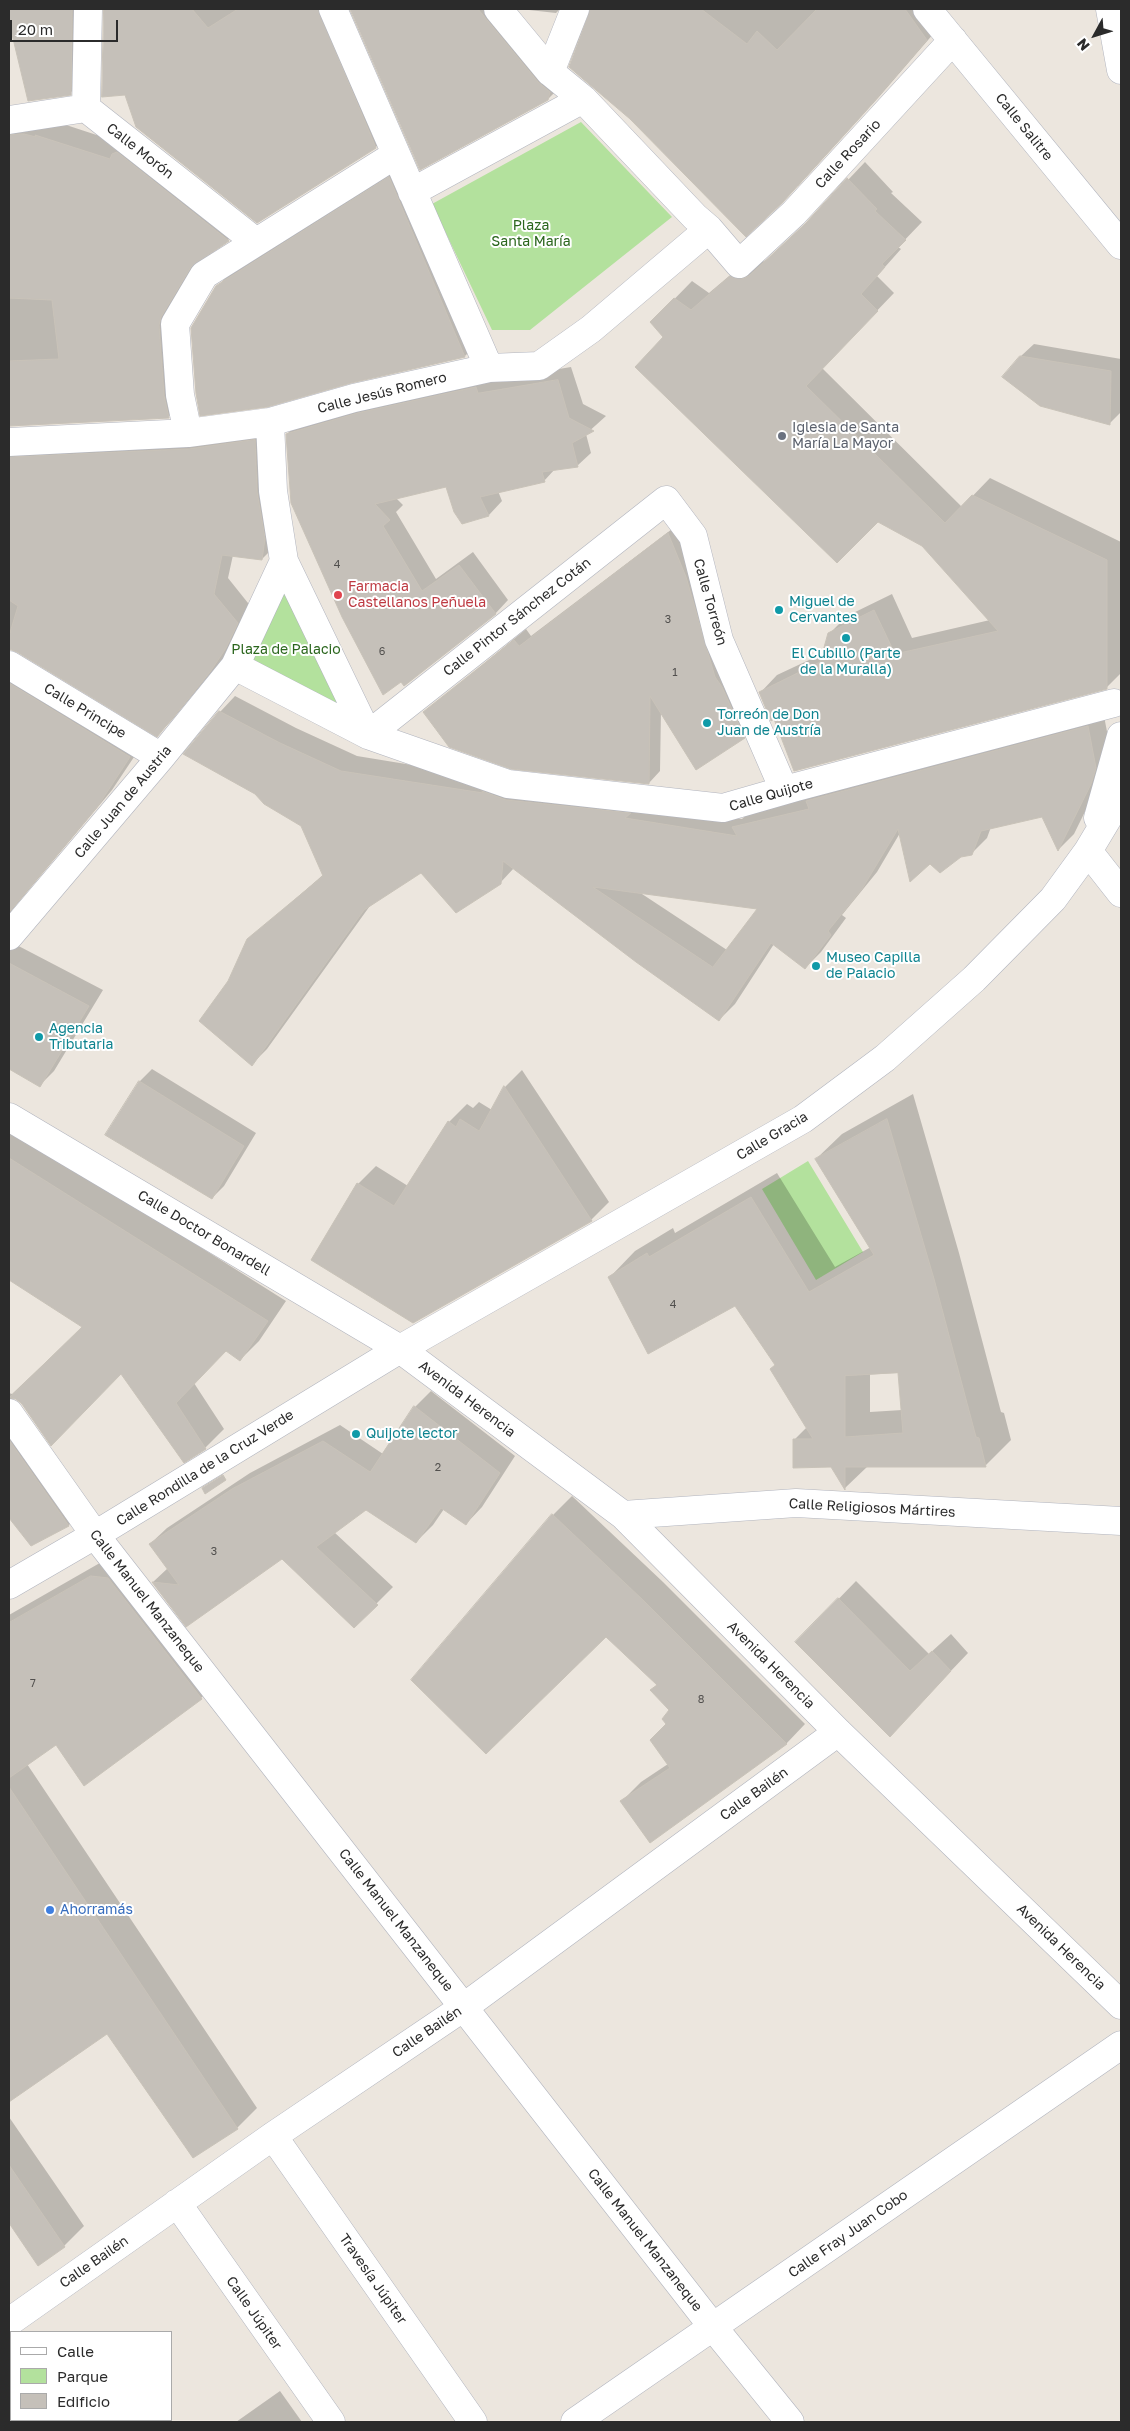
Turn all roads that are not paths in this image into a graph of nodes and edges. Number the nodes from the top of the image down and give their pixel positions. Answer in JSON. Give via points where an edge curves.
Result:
{"nodes":[{"id":1,"x":333,"y":9,"type":"edge"},
{"id":2,"x":498,"y":9,"type":"edge"},
{"id":3,"x":575,"y":9,"type":"edge"},
{"id":4,"x":927,"y":9,"type":"edge"},
{"id":5,"x":1110,"y":9,"type":"edge"},
{"id":6,"x":93,"y":15,"type":"edge"},
{"id":7,"x":953,"y":40,"type":"junction"},
{"id":8,"x":1121,"y":70,"type":"edge"},
{"id":9,"x":550,"y":72,"type":"junction"},
{"id":10,"x":582,"y":99,"type":"junction"},
{"id":11,"x":86,"y":108,"type":"junction"},
{"id":12,"x":9,"y":120,"type":"edge"},
{"id":13,"x":395,"y":155,"type":"junction"},
{"id":14,"x":412,"y":192,"type":"junction"},
{"id":15,"x":709,"y":229,"type":"junction"},
{"id":16,"x":256,"y":242,"type":"junction"},
{"id":17,"x":1121,"y":245,"type":"edge"},
{"id":18,"x":489,"y":368,"type":"junction"},
{"id":19,"x":270,"y":422,"type":"junction"},
{"id":20,"x":188,"y":433,"type":"junction"},
{"id":21,"x":9,"y":442,"type":"edge"},
{"id":22,"x":666,"y":500,"type":"joint"},
{"id":23,"x":284,"y":561,"type":"junction"},
{"id":24,"x":9,"y":665,"type":"edge"},
{"id":25,"x":235,"y":666,"type":"junction"},
{"id":26,"x":1118,"y":698,"type":"edge"},
{"id":27,"x":368,"y":735,"type":"junction"},
{"id":28,"x":1121,"y":735,"type":"edge"},
{"id":29,"x":161,"y":757,"type":"junction"},
{"id":30,"x":784,"y":790,"type":"junction"},
{"id":31,"x":1121,"y":796,"type":"edge"},
{"id":32,"x":1088,"y":851,"type":"junction"},
{"id":33,"x":1121,"y":893,"type":"edge"},
{"id":34,"x":9,"y":936,"type":"edge"},
{"id":35,"x":9,"y":1117,"type":"edge"},
{"id":36,"x":400,"y":1348,"type":"junction"},
{"id":37,"x":9,"y":1413,"type":"edge"},
{"id":38,"x":623,"y":1515,"type":"junction"},
{"id":39,"x":1121,"y":1521,"type":"edge"},
{"id":40,"x":95,"y":1536,"type":"junction"},
{"id":41,"x":9,"y":1585,"type":"edge"},
{"id":42,"x":838,"y":1732,"type":"junction"},
{"id":43,"x":1121,"y":2006,"type":"edge"},
{"id":44,"x":464,"y":2007,"type":"junction"},
{"id":45,"x":1121,"y":2046,"type":"edge"},
{"id":46,"x":273,"y":2136,"type":"junction"},
{"id":47,"x":177,"y":2203,"type":"junction"},
{"id":48,"x":9,"y":2322,"type":"edge"},
{"id":49,"x":713,"y":2327,"type":"junction"},
{"id":50,"x":332,"y":2422,"type":"edge"},
{"id":51,"x":473,"y":2422,"type":"edge"},
{"id":52,"x":575,"y":2422,"type":"edge"},
{"id":53,"x":790,"y":2422,"type":"edge"}],
"edges":[{"from":1,"to":13,"type":"street"},
{"from":2,"to":9,"type":"street"},
{"from":3,"to":9,"type":"street"},
{"from":4,"to":7,"type":"street","name":"Calle Salitre"},
{"from":5,"to":8,"type":"street"},
{"from":6,"to":11,"type":"street"},
{"from":7,"to":15,"type":"street","name":"Calle Rosario","via":[[794,212],[739,264]]},
{"from":7,"to":17,"type":"street","name":"Calle Salitre"},
{"from":9,"to":10,"type":"street"},
{"from":10,"to":14,"type":"street"},
{"from":10,"to":15,"type":"street"},
{"from":11,"to":12,"type":"street"},
{"from":11,"to":16,"type":"street","name":"Calle Morón"},
{"from":13,"to":14,"type":"street"},
{"from":13,"to":16,"type":"street"},
{"from":14,"to":18,"type":"street"},
{"from":15,"to":18,"type":"street","name":"Calle Jesús Romero","via":[[591,329],[539,366]]},
{"from":16,"to":20,"type":"street","via":[[204,274],[175,324],[180,395]]},
{"from":18,"to":19,"type":"street","name":"Calle Jesús Romero","via":[[354,398]]},
{"from":19,"to":20,"type":"street","name":"Calle Jesús Romero"},
{"from":19,"to":23,"type":"street","via":[[273,491]]},
{"from":20,"to":21,"type":"street","name":"Calle Jesús Romero"},
{"from":22,"to":27,"type":"street","name":"Calle Pintor Sánchez Cotán"},
{"from":22,"to":30,"type":"street","name":"Calle Torreón","via":[[693,536],[719,640]]},
{"from":23,"to":25,"type":"street"},
{"from":23,"to":27,"type":"street"},
{"from":24,"to":29,"type":"street","name":"Calle Principe"},
{"from":25,"to":27,"type":"street"},
{"from":25,"to":29,"type":"street","name":"Calle Juan de Austria"},
{"from":26,"to":28,"type":"street","via":[[1113,720]]},
{"from":26,"to":30,"type":"street","name":"Calle Quijote"},
{"from":27,"to":30,"type":"street","name":"Calle Quijote","via":[[508,784],[723,808]]},
{"from":28,"to":32,"type":"street","name":"Calle Gracia"},
{"from":29,"to":34,"type":"street","name":"Calle Juan de Austria"},
{"from":31,"to":32,"type":"street","name":"Calle Gracia"},
{"from":32,"to":33,"type":"street"},
{"from":32,"to":36,"type":"street","name":"Calle Gracia","via":[[1053,899],[974,979],[885,1058],[803,1119]]},
{"from":35,"to":36,"type":"street","name":"Calle Doctor Bonardell"},
{"from":36,"to":38,"type":"street","name":"Avenida Herencia"},
{"from":36,"to":40,"type":"street","name":"Calle Rondilla de la Cruz Verde"},
{"from":37,"to":40,"type":"street","name":"Calle Manuel Manzaneque"},
{"from":38,"to":39,"type":"street","name":"Calle Religiosos Mártires","via":[[796,1503]]},
{"from":38,"to":42,"type":"street","name":"Avenida Herencia"},
{"from":40,"to":41,"type":"street","name":"Calle Rondilla de la Cruz Verde"},
{"from":40,"to":44,"type":"street","name":"Calle Manuel Manzaneque"},
{"from":42,"to":43,"type":"street","name":"Avenida Herencia"},
{"from":42,"to":44,"type":"street","name":"Calle Bailén"},
{"from":44,"to":46,"type":"street","name":"Calle Bailén"},
{"from":44,"to":49,"type":"street","name":"Calle Manuel Manzaneque"},
{"from":45,"to":49,"type":"street","name":"Calle Fray Juan Cobo"},
{"from":46,"to":47,"type":"street","name":"Calle Bailén"},
{"from":46,"to":51,"type":"street","name":"Travesía Júpiter"},
{"from":47,"to":48,"type":"street","name":"Calle Bailén"},
{"from":47,"to":50,"type":"street","name":"Calle Júpiter"},
{"from":49,"to":52,"type":"street","name":"Calle Fray Juan Cobo"},
{"from":49,"to":53,"type":"street","name":"Calle Manuel Manzaneque"}]}
